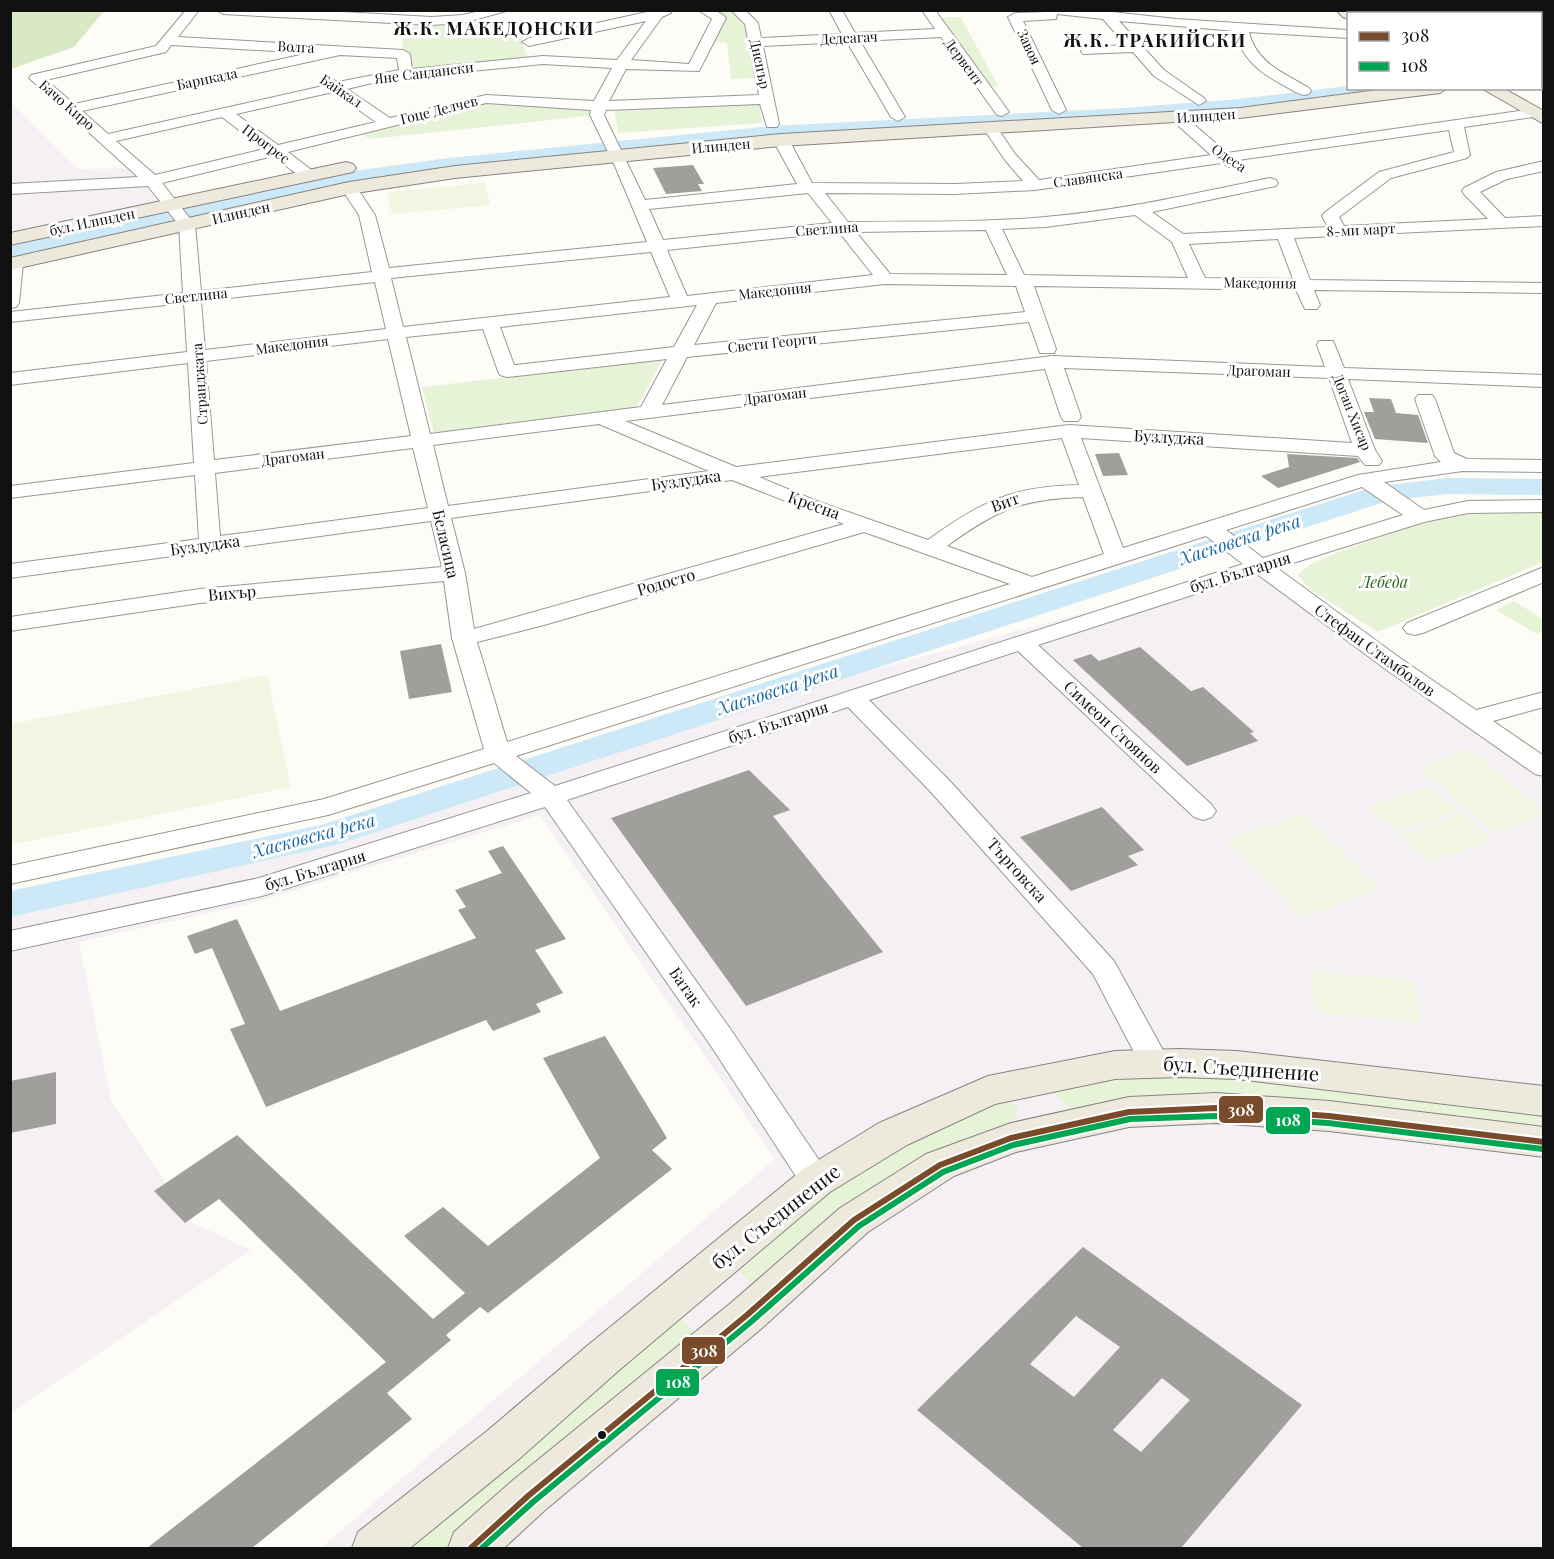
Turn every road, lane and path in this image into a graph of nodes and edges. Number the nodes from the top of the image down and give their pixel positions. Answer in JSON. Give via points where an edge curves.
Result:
{"nodes":[{"id":1,"x":193,"y":10,"type":"edge"},
{"id":2,"x":223,"y":10,"type":"edge"},
{"id":3,"x":504,"y":10,"type":"edge"},
{"id":4,"x":673,"y":10,"type":"edge"},
{"id":5,"x":704,"y":10,"type":"edge"},
{"id":6,"x":737,"y":10,"type":"edge"},
{"id":7,"x":835,"y":10,"type":"edge"},
{"id":8,"x":928,"y":10,"type":"edge"},
{"id":9,"x":1146,"y":10,"type":"edge"},
{"id":10,"x":1051,"y":13,"type":"edge"},
{"id":11,"x":658,"y":14,"type":"junction"},
{"id":12,"x":462,"y":15,"type":"edge"},
{"id":13,"x":1105,"y":17,"type":"junction"},
{"id":14,"x":406,"y":20,"type":"junction"},
{"id":15,"x":1241,"y":28,"type":"junction"},
{"id":16,"x":942,"y":33,"type":"junction"},
{"id":17,"x":1347,"y":34,"type":"edge"},
{"id":18,"x":851,"y":38,"type":"junction"},
{"id":19,"x":529,"y":42,"type":"dead end"},
{"id":20,"x":756,"y":42,"type":"junction"},
{"id":21,"x":1136,"y":48,"type":"junction"},
{"id":22,"x":342,"y":50,"type":"junction"},
{"id":23,"x":162,"y":51,"type":"junction"},
{"id":24,"x":1088,"y":51,"type":"dead end"},
{"id":25,"x":404,"y":54,"type":"junction"},
{"id":26,"x":294,"y":60,"type":"junction"},
{"id":27,"x":622,"y":64,"type":"junction"},
{"id":28,"x":172,"y":73,"type":"dead end"},
{"id":29,"x":406,"y":73,"type":"junction"},
{"id":30,"x":187,"y":83,"type":"junction"},
{"id":31,"x":481,"y":83,"type":"junction"},
{"id":32,"x":1347,"y":86,"type":"edge"},
{"id":33,"x":334,"y":87,"type":"junction"},
{"id":34,"x":1425,"y":90,"type":"edge"},
{"id":35,"x":1492,"y":90,"type":"edge"},
{"id":36,"x":1304,"y":91,"type":"junction"},
{"id":37,"x":767,"y":93,"type":"junction"},
{"id":38,"x":602,"y":100,"type":"junction"},
{"id":39,"x":1199,"y":101,"type":"junction"},
{"id":40,"x":71,"y":109,"type":"junction"},
{"id":41,"x":1059,"y":110,"type":"junction"},
{"id":42,"x":224,"y":112,"type":"junction"},
{"id":43,"x":1002,"y":112,"type":"junction"},
{"id":44,"x":1538,"y":116,"type":"edge"},
{"id":45,"x":898,"y":117,"type":"junction"},
{"id":46,"x":1178,"y":118,"type":"junction"},
{"id":47,"x":388,"y":123,"type":"junction"},
{"id":48,"x":1456,"y":125,"type":"junction"},
{"id":49,"x":991,"y":129,"type":"junction"},
{"id":50,"x":776,"y":132,"type":"junction"},
{"id":51,"x":106,"y":139,"type":"junction"},
{"id":52,"x":275,"y":151,"type":"junction"},
{"id":53,"x":616,"y":151,"type":"junction"},
{"id":54,"x":433,"y":157,"type":"dead end"},
{"id":55,"x":1224,"y":158,"type":"junction"},
{"id":56,"x":360,"y":165,"type":"dead end"},
{"id":57,"x":1544,"y":166,"type":"edge"},
{"id":58,"x":308,"y":175,"type":"junction"},
{"id":59,"x":152,"y":181,"type":"junction"},
{"id":60,"x":1270,"y":183,"type":"junction"},
{"id":61,"x":1035,"y":185,"type":"junction"},
{"id":62,"x":349,"y":188,"type":"junction"},
{"id":63,"x":810,"y":188,"type":"junction"},
{"id":64,"x":10,"y":189,"type":"edge"},
{"id":65,"x":1285,"y":192,"type":"dead end"},
{"id":66,"x":639,"y":205,"type":"junction"},
{"id":67,"x":1138,"y":210,"type":"junction"},
{"id":68,"x":180,"y":215,"type":"junction"},
{"id":69,"x":1544,"y":221,"type":"edge"},
{"id":70,"x":1502,"y":224,"type":"junction"},
{"id":71,"x":992,"y":225,"type":"junction"},
{"id":72,"x":843,"y":227,"type":"junction"},
{"id":73,"x":1339,"y":231,"type":"junction"},
{"id":74,"x":1284,"y":234,"type":"junction"},
{"id":75,"x":10,"y":239,"type":"edge"},
{"id":76,"x":1179,"y":239,"type":"junction"},
{"id":77,"x":657,"y":245,"type":"junction"},
{"id":78,"x":12,"y":263,"type":"edge"},
{"id":79,"x":382,"y":275,"type":"junction"},
{"id":80,"x":885,"y":279,"type":"junction"},
{"id":81,"x":1023,"y":280,"type":"junction"},
{"id":82,"x":1198,"y":282,"type":"junction"},
{"id":83,"x":1302,"y":284,"type":"junction"},
{"id":84,"x":1544,"y":288,"type":"edge"},
{"id":85,"x":194,"y":297,"type":"junction"},
{"id":86,"x":680,"y":298,"type":"junction"},
{"id":87,"x":710,"y":298,"type":"junction"},
{"id":88,"x":10,"y":303,"type":"edge"},
{"id":89,"x":1311,"y":305,"type":"dead end"},
{"id":90,"x":10,"y":316,"type":"edge"},
{"id":91,"x":1036,"y":316,"type":"junction"},
{"id":92,"x":490,"y":322,"type":"junction"},
{"id":93,"x":394,"y":329,"type":"junction"},
{"id":94,"x":1326,"y":345,"type":"dead end"},
{"id":95,"x":682,"y":352,"type":"junction"},
{"id":96,"x":198,"y":356,"type":"junction"},
{"id":97,"x":1049,"y":356,"type":"junction"},
{"id":98,"x":1336,"y":374,"type":"junction"},
{"id":99,"x":10,"y":379,"type":"edge"},
{"id":100,"x":1544,"y":381,"type":"edge"},
{"id":101,"x":1425,"y":399,"type":"dead end"},
{"id":102,"x":648,"y":412,"type":"junction"},
{"id":103,"x":599,"y":418,"type":"junction"},
{"id":104,"x":1070,"y":424,"type":"junction"},
{"id":105,"x":422,"y":441,"type":"junction"},
{"id":106,"x":1365,"y":450,"type":"junction"},
{"id":107,"x":1463,"y":465,"type":"junction"},
{"id":108,"x":1544,"y":466,"type":"edge"},
{"id":109,"x":206,"y":468,"type":"junction"},
{"id":110,"x":731,"y":474,"type":"junction"},
{"id":111,"x":1374,"y":477,"type":"junction"},
{"id":112,"x":1090,"y":491,"type":"junction"},
{"id":113,"x":10,"y":492,"type":"edge"},
{"id":114,"x":1544,"y":506,"type":"edge"},
{"id":115,"x":440,"y":513,"type":"junction"},
{"id":116,"x":1420,"y":517,"type":"junction"},
{"id":117,"x":868,"y":524,"type":"junction"},
{"id":118,"x":1209,"y":528,"type":"junction"},
{"id":119,"x":210,"y":544,"type":"junction"},
{"id":120,"x":932,"y":547,"type":"junction"},
{"id":121,"x":1116,"y":558,"type":"junction"},
{"id":122,"x":1261,"y":565,"type":"junction"},
{"id":123,"x":10,"y":571,"type":"edge"},
{"id":124,"x":454,"y":573,"type":"junction"},
{"id":125,"x":1544,"y":574,"type":"edge"},
{"id":126,"x":1031,"y":584,"type":"junction"},
{"id":127,"x":10,"y":624,"type":"edge"},
{"id":128,"x":1415,"y":628,"type":"dead end"},
{"id":129,"x":465,"y":638,"type":"junction"},
{"id":130,"x":1022,"y":642,"type":"junction"},
{"id":131,"x":852,"y":697,"type":"junction"},
{"id":132,"x":1538,"y":701,"type":"edge"},
{"id":133,"x":1472,"y":718,"type":"junction"},
{"id":134,"x":498,"y":754,"type":"junction"},
{"id":135,"x":1544,"y":768,"type":"edge"},
{"id":136,"x":551,"y":796,"type":"junction"},
{"id":137,"x":1203,"y":812,"type":"dead end"},
{"id":138,"x":10,"y":875,"type":"edge"},
{"id":139,"x":10,"y":940,"type":"edge"},
{"id":140,"x":1155,"y":1063,"type":"junction"},
{"id":141,"x":988,"y":1091,"type":"junction"},
{"id":142,"x":1544,"y":1101,"type":"edge"},
{"id":143,"x":1011,"y":1137,"type":"junction"},
{"id":144,"x":1544,"y":1142,"type":"edge"},
{"id":145,"x":816,"y":1182,"type":"junction"},
{"id":146,"x":375,"y":1548,"type":"edge"},
{"id":147,"x":471,"y":1548,"type":"edge"}],
"edges":[{"from":1,"to":23,"type":"street"},
{"from":2,"to":14,"type":"street"},
{"from":3,"to":12,"type":"street"},
{"from":4,"to":11,"type":"street"},
{"from":5,"to":27,"type":"street","name":"Яне Сандански","via":[[718,18],[694,68]]},
{"from":6,"to":20,"type":"street","name":"Днепър","via":[[751,23]]},
{"from":7,"to":18,"type":"street"},
{"from":8,"to":16,"type":"street","name":"Дервент"},
{"from":9,"to":13,"type":"street"},
{"from":10,"to":13,"type":"street"},
{"from":10,"to":41,"type":"street","name":"Завоя","via":[[1015,16]]},
{"from":11,"to":19,"type":"street"},
{"from":11,"to":27,"type":"street"},
{"from":12,"to":14,"type":"street","via":[[431,21]]},
{"from":13,"to":15,"type":"street"},
{"from":13,"to":21,"type":"street"},
{"from":14,"to":25,"type":"street","via":[[401,27]]},
{"from":15,"to":17,"type":"street"},
{"from":15,"to":36,"type":"street","via":[[1250,56]]},
{"from":16,"to":18,"type":"street","name":"Дедеагач"},
{"from":16,"to":43,"type":"street","name":"Дервент"},
{"from":18,"to":20,"type":"street","name":"Дедеагач"},
{"from":18,"to":45,"type":"street"},
{"from":20,"to":37,"type":"street","name":"Днепър"},
{"from":21,"to":24,"type":"street"},
{"from":21,"to":39,"type":"street","via":[[1159,73]]},
{"from":22,"to":23,"type":"street","name":"Волга"},
{"from":22,"to":25,"type":"street","name":"Волга"},
{"from":22,"to":26,"type":"street","name":"Барикада"},
{"from":23,"to":40,"type":"street","name":"Бачо Киро","via":[[36,78]]},
{"from":25,"to":29,"type":"street"},
{"from":26,"to":30,"type":"street","name":"Барикада"},
{"from":26,"to":33,"type":"street","name":"Байкал"},
{"from":27,"to":31,"type":"street","name":"Яне Сандански","via":[[543,60]]},
{"from":27,"to":38,"type":"street"},
{"from":28,"to":30,"type":"street"},
{"from":29,"to":31,"type":"street","name":"Яне Сандански"},
{"from":29,"to":33,"type":"street","name":"Яне Сандански"},
{"from":30,"to":40,"type":"street","name":"Барикада"},
{"from":31,"to":38,"type":"street","name":"Гоце Делчев"},
{"from":31,"to":47,"type":"street","name":"Гоце Делчев"},
{"from":32,"to":36,"type":"main road","name":"Илинден"},
{"from":33,"to":42,"type":"street","name":"Яне Сандански"},
{"from":33,"to":47,"type":"street","name":"Байкал"},
{"from":34,"to":46,"type":"main road","name":"Илинден"},
{"from":35,"to":44,"type":"main road"},
{"from":36,"to":39,"type":"main road","name":"Илинден"},
{"from":37,"to":38,"type":"street","name":"Гоце Делчев"},
{"from":37,"to":50,"type":"street","name":"Днепър"},
{"from":38,"to":53,"type":"street","via":[[597,118]]},
{"from":39,"to":41,"type":"main road","name":"Илинден"},
{"from":40,"to":51,"type":"street","name":"Бачо Киро"},
{"from":41,"to":43,"type":"main road","name":"Илинден"},
{"from":42,"to":51,"type":"street","name":"Яне Сандански"},
{"from":42,"to":52,"type":"street","name":"Прогрес"},
{"from":43,"to":45,"type":"main road","name":"Илинден"},
{"from":44,"to":48,"type":"street","name":"Славянска"},
{"from":45,"to":50,"type":"main road","name":"Илинден"},
{"from":46,"to":49,"type":"main road","name":"Илинден"},
{"from":46,"to":55,"type":"street","name":"Одеса"},
{"from":47,"to":52,"type":"street","name":"Гоце Делчев"},
{"from":48,"to":55,"type":"street","name":"Славянска"},
{"from":48,"to":73,"type":"street","via":[[1462,155],[1385,175],[1330,216]]},
{"from":49,"to":50,"type":"main road","name":"Илинден"},
{"from":49,"to":61,"type":"street"},
{"from":50,"to":53,"type":"main road","name":"Илинден"},
{"from":50,"to":63,"type":"street","name":"Днепър"},
{"from":51,"to":59,"type":"street","name":"Бачо Киро"},
{"from":52,"to":58,"type":"street","name":"Прогрес"},
{"from":52,"to":59,"type":"street","name":"Гоце Делчев"},
{"from":53,"to":54,"type":"main road","name":"Илинден"},
{"from":53,"to":62,"type":"main road","name":"Илинден"},
{"from":53,"to":66,"type":"street"},
{"from":55,"to":60,"type":"street","name":"Одеса"},
{"from":55,"to":61,"type":"street","name":"Славянска"},
{"from":56,"to":58,"type":"main road","name":"Илинден"},
{"from":57,"to":70,"type":"street","via":[[1503,175],[1470,191]]},
{"from":58,"to":68,"type":"main road","name":"Илинден"},
{"from":59,"to":64,"type":"street","name":"Гоце Делчев"},
{"from":59,"to":68,"type":"street","name":"Бачо Киро"},
{"from":60,"to":65,"type":"street","name":"Одеса"},
{"from":60,"to":67,"type":"street","name":"Светлина"},
{"from":61,"to":63,"type":"street","name":"Славянска"},
{"from":62,"to":68,"type":"main road","name":"Илинден"},
{"from":62,"to":79,"type":"street","name":"Беласица","via":[[367,215]]},
{"from":63,"to":66,"type":"street","name":"Славянска"},
{"from":63,"to":72,"type":"street","name":"Днепър"},
{"from":66,"to":77,"type":"street"},
{"from":67,"to":71,"type":"street","name":"Светлина"},
{"from":67,"to":76,"type":"street"},
{"from":68,"to":75,"type":"main road","name":"бул. Илинден"},
{"from":68,"to":78,"type":"main road","name":"Илинден"},
{"from":68,"to":85,"type":"street","name":"Странджата"},
{"from":69,"to":70,"type":"street","name":"8-ми март"},
{"from":70,"to":73,"type":"street","name":"8-ми март"},
{"from":71,"to":72,"type":"street","name":"Светлина"},
{"from":71,"to":81,"type":"street","via":[[1017,279]]},
{"from":72,"to":77,"type":"street","name":"Светлина"},
{"from":72,"to":80,"type":"street","name":"Днепър"},
{"from":73,"to":74,"type":"street","name":"8-ми март"},
{"from":74,"to":76,"type":"street","name":"8-ми март"},
{"from":74,"to":83,"type":"street"},
{"from":76,"to":82,"type":"street"},
{"from":77,"to":79,"type":"street","name":"Светлина"},
{"from":77,"to":86,"type":"street"},
{"from":78,"to":88,"type":"street"},
{"from":79,"to":85,"type":"street","name":"Светлина"},
{"from":79,"to":93,"type":"street","name":"Беласица"},
{"from":80,"to":81,"type":"street","name":"Македония"},
{"from":80,"to":87,"type":"street","name":"Македония"},
{"from":81,"to":82,"type":"street","name":"Македония"},
{"from":81,"to":91,"type":"street"},
{"from":82,"to":83,"type":"street","name":"Македония"},
{"from":83,"to":84,"type":"street","name":"Македония"},
{"from":83,"to":89,"type":"street"},
{"from":85,"to":90,"type":"street","name":"Светлина"},
{"from":85,"to":96,"type":"street","name":"Странджата"},
{"from":86,"to":87,"type":"street","name":"Македония"},
{"from":86,"to":92,"type":"street","name":"Македония"},
{"from":87,"to":95,"type":"street"},
{"from":91,"to":95,"type":"street","name":"Свети Георги"},
{"from":91,"to":97,"type":"street"},
{"from":92,"to":93,"type":"street","name":"Македония"},
{"from":92,"to":95,"type":"street","name":"Свети Георги","via":[[507,371]]},
{"from":93,"to":96,"type":"street","name":"Македония"},
{"from":93,"to":105,"type":"street","name":"Беласица"},
{"from":94,"to":98,"type":"street","name":"Доган Хисар"},
{"from":95,"to":102,"type":"street"},
{"from":96,"to":99,"type":"street","name":"Македония"},
{"from":96,"to":109,"type":"street","name":"Странджата"},
{"from":97,"to":98,"type":"street","name":"Драгоман"},
{"from":97,"to":102,"type":"street","name":"Драгоман"},
{"from":97,"to":104,"type":"street"},
{"from":98,"to":100,"type":"street","name":"Драгоман"},
{"from":98,"to":106,"type":"street","name":"Доган Хисар"},
{"from":101,"to":107,"type":"street","via":[[1444,456]]},
{"from":102,"to":103,"type":"street","name":"Драгоман"},
{"from":103,"to":105,"type":"street","name":"Драгоман"},
{"from":103,"to":110,"type":"street","name":"Кресна"},
{"from":104,"to":106,"type":"street","name":"Бузлуджа"},
{"from":104,"to":110,"type":"street","name":"Бузлуджа"},
{"from":104,"to":112,"type":"street"},
{"from":105,"to":109,"type":"street","name":"Драгоман"},
{"from":105,"to":115,"type":"street","name":"Беласица"},
{"from":106,"to":111,"type":"street","name":"Доган Хисар"},
{"from":107,"to":108,"type":"street"},
{"from":107,"to":111,"type":"street"},
{"from":109,"to":113,"type":"street","name":"Драгоман"},
{"from":109,"to":119,"type":"street","name":"Странджата"},
{"from":110,"to":115,"type":"street","name":"Бузлуджа"},
{"from":110,"to":117,"type":"street","name":"Кресна"},
{"from":111,"to":116,"type":"street","name":"Доган Хисар"},
{"from":111,"to":118,"type":"street"},
{"from":112,"to":120,"type":"street","name":"Вит","via":[[1051,491],[995,504]]},
{"from":112,"to":121,"type":"street"},
{"from":114,"to":116,"type":"street","name":"бул. България","via":[[1468,507]]},
{"from":115,"to":119,"type":"street","name":"Бузлуджа"},
{"from":115,"to":124,"type":"street","name":"Беласица"},
{"from":116,"to":122,"type":"street","name":"бул. България"},
{"from":117,"to":120,"type":"street","name":"Кресна"},
{"from":117,"to":129,"type":"street","name":"Родосто"},
{"from":118,"to":121,"type":"street"},
{"from":118,"to":122,"type":"street","name":"Стефан Стамболов"},
{"from":119,"to":123,"type":"street","name":"Бузлуджа"},
{"from":120,"to":126,"type":"street","name":"Кресна"},
{"from":121,"to":126,"type":"street"},
{"from":122,"to":130,"type":"street","name":"бул. България"},
{"from":122,"to":133,"type":"street","name":"Стефан Стамболов"},
{"from":124,"to":127,"type":"street","name":"Вихър","via":[[210,595]]},
{"from":124,"to":129,"type":"street","name":"Беласица"},
{"from":125,"to":128,"type":"street"},
{"from":126,"to":134,"type":"street"},
{"from":129,"to":134,"type":"street","name":"Беласица"},
{"from":130,"to":131,"type":"street","name":"бул. България"},
{"from":130,"to":137,"type":"street","name":"Симеон Стоянов"},
{"from":131,"to":136,"type":"street","name":"бул. България"},
{"from":131,"to":140,"type":"street","name":"Търговска","via":[[939,785],[1104,968]]},
{"from":132,"to":133,"type":"street"},
{"from":133,"to":135,"type":"street","name":"Стефан Стамболов"},
{"from":134,"to":136,"type":"street","name":"Батак"},
{"from":134,"to":138,"type":"street","via":[[328,807]]},
{"from":136,"to":139,"type":"street","name":"бул. България","via":[[262,887]]},
{"from":136,"to":145,"type":"street","name":"Батак","via":[[721,1038]]},
{"from":140,"to":141,"type":"main road","name":"бул. Съединение","via":[[1115,1065]]},
{"from":140,"to":142,"type":"main road","name":"бул. Съединение","via":[[1237,1065]]},
{"from":141,"to":143,"type":"main road","via":[[1017,1093],[1032,1100],[1034,1114]]},
{"from":141,"to":145,"type":"main road","name":"бул. Съединение","via":[[893,1134]]},
{"from":143,"to":144,"type":"main road","via":[[1129,1112],[1216,1108],[1329,1116]]},
{"from":143,"to":147,"type":"main road","via":[[940,1165],[854,1220]]},
{"from":145,"to":146,"type":"main road","name":"бул. Съединение"}]}
